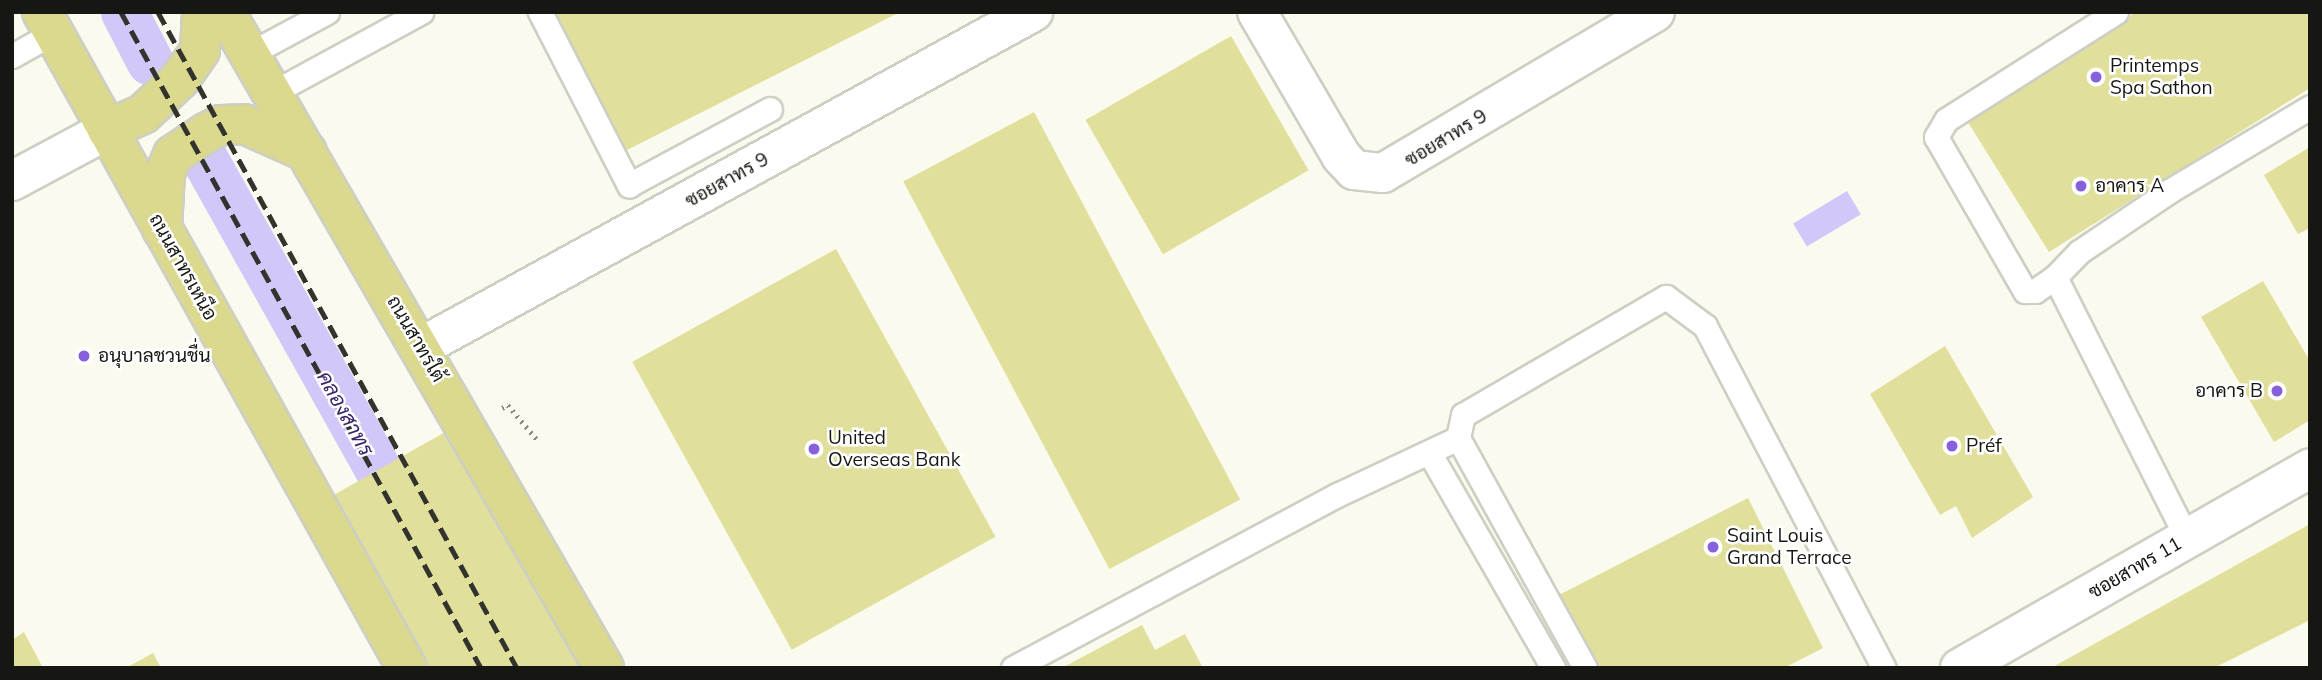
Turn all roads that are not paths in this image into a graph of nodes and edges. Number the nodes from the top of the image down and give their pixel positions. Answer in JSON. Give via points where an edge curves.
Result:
{"nodes":[{"id":1,"x":202,"y":12,"type":"edge"},
{"id":2,"x":225,"y":12,"type":"edge"},
{"id":3,"x":327,"y":12,"type":"edge"},
{"id":4,"x":421,"y":12,"type":"edge"},
{"id":5,"x":540,"y":12,"type":"edge"},
{"id":6,"x":1032,"y":12,"type":"edge"},
{"id":7,"x":1257,"y":12,"type":"edge"},
{"id":8,"x":1655,"y":12,"type":"edge"},
{"id":9,"x":2116,"y":12,"type":"edge"},
{"id":10,"x":48,"y":23,"type":"edge"},
{"id":11,"x":249,"y":54,"type":"junction"},
{"id":12,"x":12,"y":56,"type":"edge"},
{"id":13,"x":272,"y":93,"type":"junction"},
{"id":14,"x":2310,"y":107,"type":"edge"},
{"id":15,"x":770,"y":109,"type":"dead end"},
{"id":16,"x":107,"y":130,"type":"junction"},
{"id":17,"x":307,"y":152,"type":"junction"},
{"id":18,"x":12,"y":181,"type":"edge"},
{"id":19,"x":162,"y":229,"type":"junction"},
{"id":20,"x":2055,"y":277,"type":"junction"},
{"id":21,"x":421,"y":347,"type":"junction"},
{"id":22,"x":1458,"y":438,"type":"junction"},
{"id":23,"x":1430,"y":454,"type":"junction"},
{"id":24,"x":2310,"y":468,"type":"edge"},
{"id":25,"x":2188,"y":538,"type":"junction"},
{"id":26,"x":407,"y":668,"type":"edge"},
{"id":27,"x":604,"y":668,"type":"edge"},
{"id":28,"x":1013,"y":668,"type":"edge"},
{"id":29,"x":1553,"y":668,"type":"edge"},
{"id":30,"x":1586,"y":668,"type":"edge"},
{"id":31,"x":1884,"y":668,"type":"edge"},
{"id":32,"x":1960,"y":668,"type":"edge"}],
"edges":[{"from":1,"to":16,"type":"main road","via":[[200,50],[180,79],[143,114]]},
{"from":2,"to":11,"type":"main road","name":"ถนนสาทรใต้"},
{"from":3,"to":11,"type":"lane"},
{"from":4,"to":13,"type":"lane"},
{"from":5,"to":15,"type":"lane","via":[[629,185]]},
{"from":6,"to":21,"type":"street","name":"ซอยสาทร 9"},
{"from":7,"to":8,"type":"street","name":"ซอยสาทร 9","via":[[1341,156],[1354,170],[1383,173]]},
{"from":9,"to":20,"type":"lane","via":[[1946,120],[1936,137],[2025,291],[2035,291]]},
{"from":10,"to":12,"type":"lane"},
{"from":10,"to":16,"type":"main road","name":"ถนนสาทรเหนือ"},
{"from":11,"to":13,"type":"main road","name":"ถนนสาทรใต้"},
{"from":13,"to":17,"type":"main road","name":"ถนนสาทรใต้"},
{"from":14,"to":20,"type":"lane","via":[[2079,251]]},
{"from":16,"to":18,"type":"street"},
{"from":16,"to":19,"type":"main road","name":"ถนนสาทรเหนือ"},
{"from":17,"to":19,"type":"main road","via":[[244,124],[221,125],[173,155],[165,173]]},
{"from":17,"to":21,"type":"main road","name":"ถนนสาทรใต้"},
{"from":19,"to":26,"type":"main road","name":"ถนนสาทรเหนือ"},
{"from":20,"to":25,"type":"lane"},
{"from":21,"to":27,"type":"main road","name":"ถนนสาทรใต้"},
{"from":22,"to":23,"type":"lane"},
{"from":22,"to":30,"type":"lane"},
{"from":22,"to":31,"type":"lane","via":[[1463,415],[1666,297],[1705,326]]},
{"from":23,"to":28,"type":"lane","via":[[1337,495]]},
{"from":23,"to":29,"type":"lane"},
{"from":24,"to":25,"type":"street","name":"ซอยสาทร 11"},
{"from":25,"to":32,"type":"street","name":"ซอยสาทร 11"}]}
